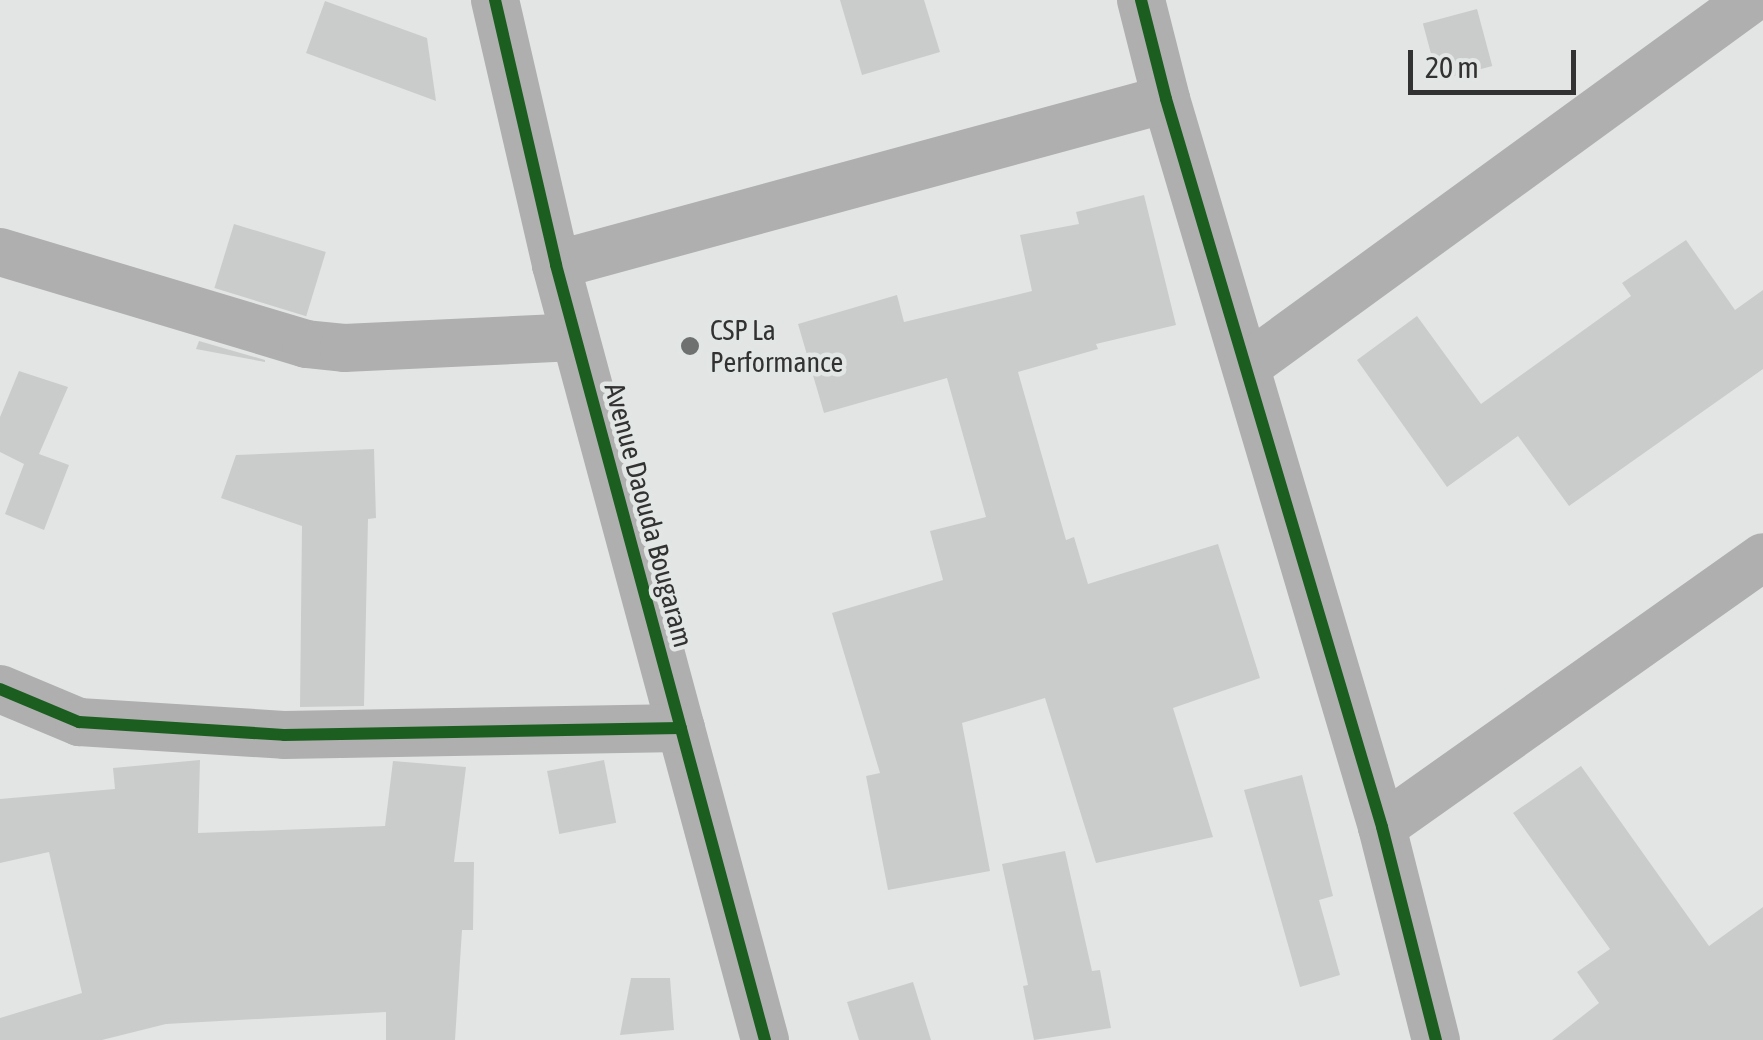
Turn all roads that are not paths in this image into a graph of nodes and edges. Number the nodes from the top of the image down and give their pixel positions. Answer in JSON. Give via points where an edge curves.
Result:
{"nodes":[{"id":1,"x":495,"y":0,"type":"edge"},
{"id":2,"x":1141,"y":0,"type":"edge"},
{"id":3,"x":1750,"y":0,"type":"edge"},
{"id":4,"x":1166,"y":99,"type":"junction"},
{"id":5,"x":0,"y":252,"type":"edge"},
{"id":6,"x":556,"y":265,"type":"junction"},
{"id":7,"x":576,"y":337,"type":"junction"},
{"id":8,"x":1247,"y":366,"type":"junction"},
{"id":9,"x":1763,"y":557,"type":"edge"},
{"id":10,"x":0,"y":689,"type":"edge"},
{"id":11,"x":681,"y":728,"type":"junction"},
{"id":12,"x":1382,"y":827,"type":"junction"},
{"id":13,"x":765,"y":1040,"type":"edge"},
{"id":14,"x":1436,"y":1040,"type":"edge"}],
"edges":[{"from":1,"to":6,"type":"street","name":"Avenue Daouda Bougaram"},
{"from":2,"to":4,"type":"street"},
{"from":3,"to":8,"type":"street"},
{"from":4,"to":6,"type":"street"},
{"from":4,"to":8,"type":"street"},
{"from":5,"to":7,"type":"street","via":[[306,344]]},
{"from":6,"to":7,"type":"street","name":"Avenue Daouda Bougaram"},
{"from":7,"to":11,"type":"street","name":"Avenue Daouda Bougaram"},
{"from":8,"to":12,"type":"street"},
{"from":9,"to":12,"type":"street"},
{"from":10,"to":11,"type":"street","via":[[78,722],[284,735]]},
{"from":11,"to":13,"type":"street","name":"Avenue Daouda Bougaram"},
{"from":12,"to":14,"type":"street"}]}
